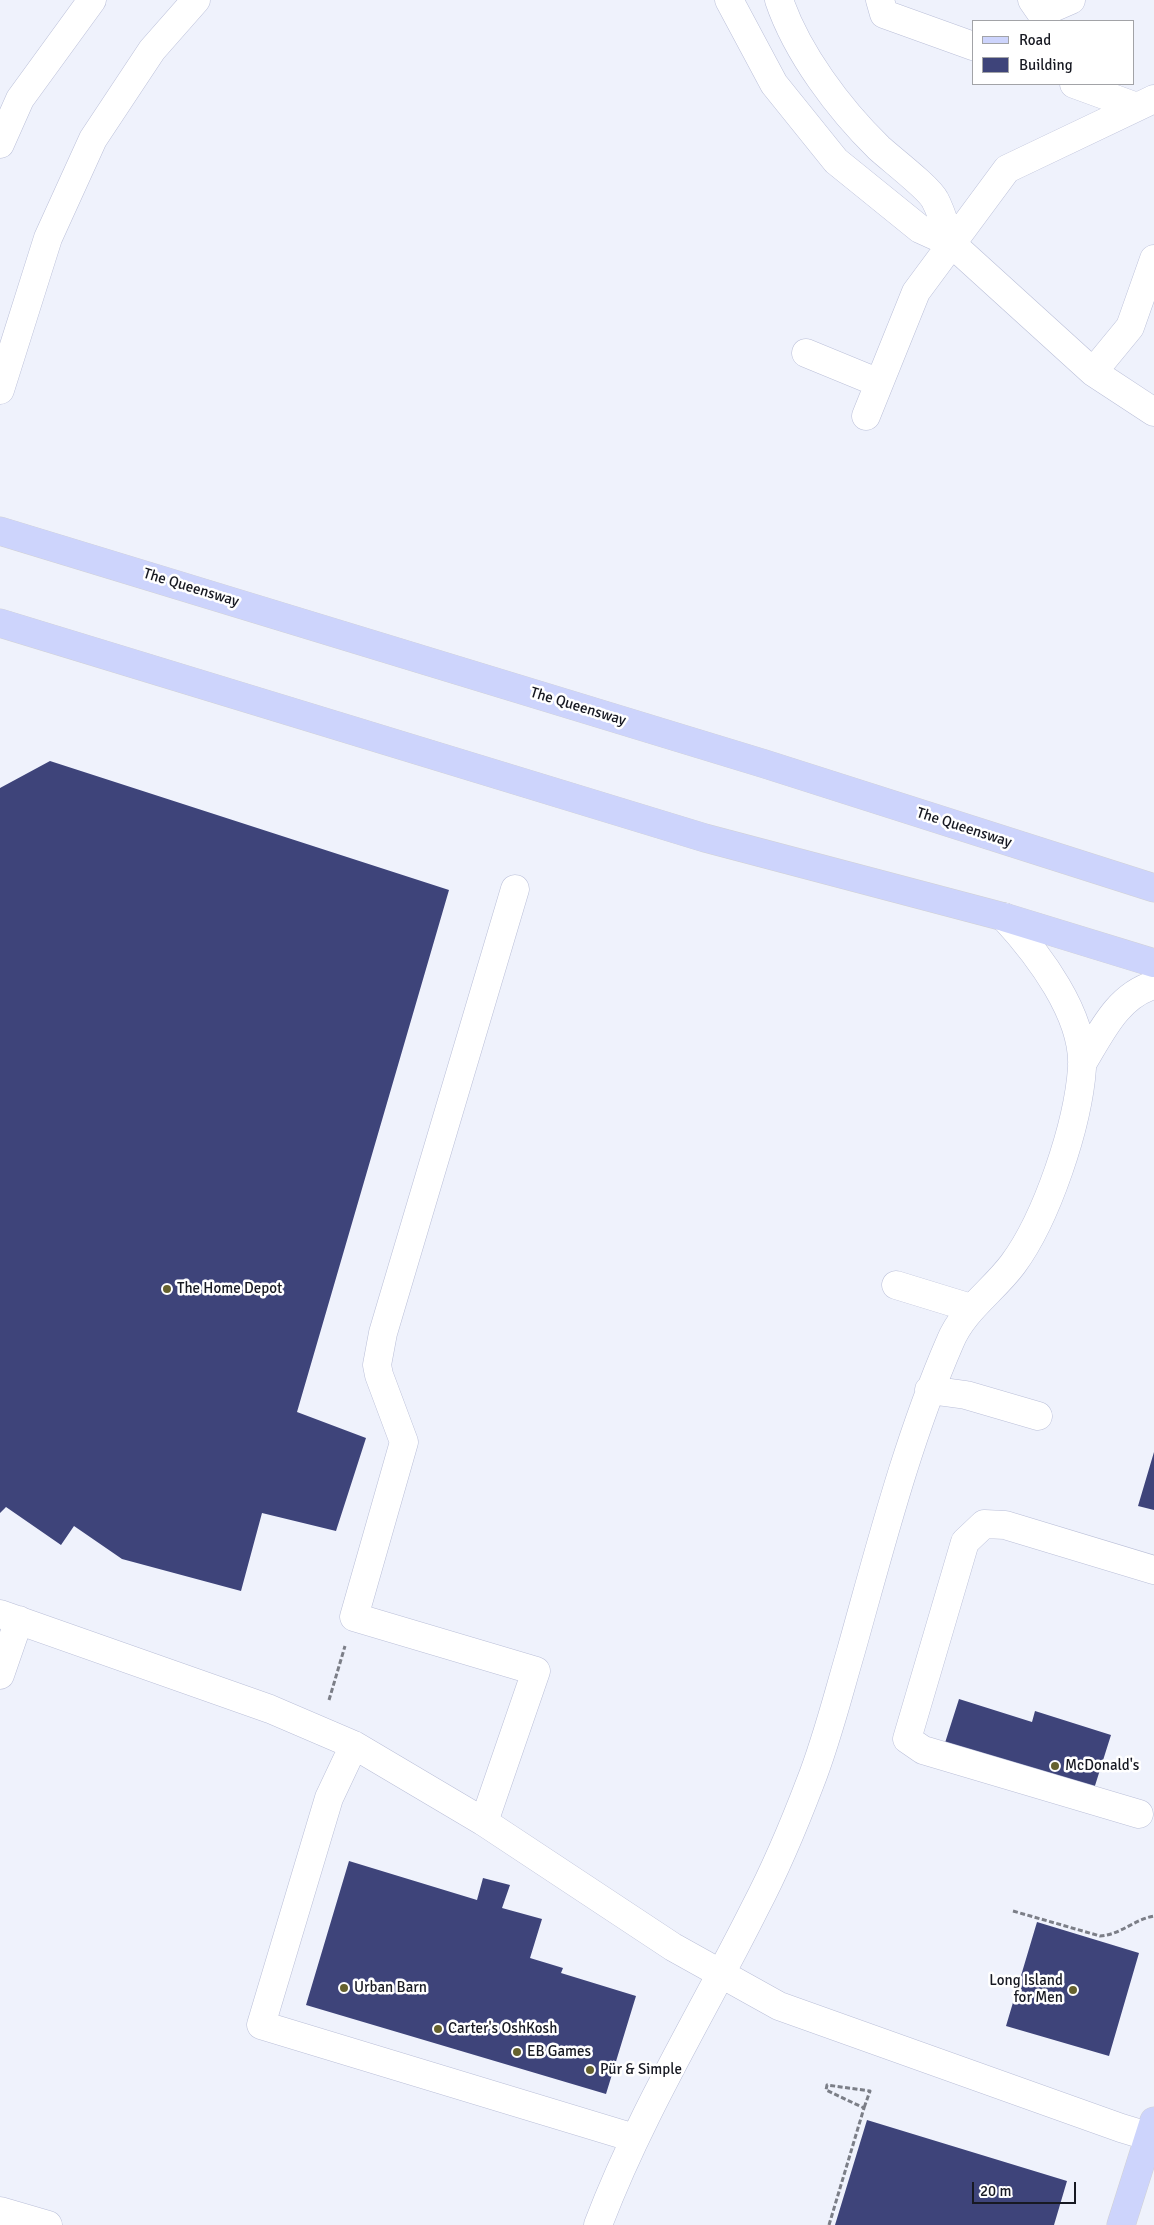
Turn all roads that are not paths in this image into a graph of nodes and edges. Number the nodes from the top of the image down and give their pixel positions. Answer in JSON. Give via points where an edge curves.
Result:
{"nodes":[{"id":1,"x":92,"y":0,"type":"edge"},
{"id":2,"x":196,"y":0,"type":"edge"},
{"id":3,"x":729,"y":0,"type":"edge"},
{"id":4,"x":779,"y":0,"type":"edge"},
{"id":5,"x":880,"y":0,"type":"edge"},
{"id":6,"x":1032,"y":0,"type":"edge"},
{"id":7,"x":1071,"y":0,"type":"edge"},
{"id":8,"x":972,"y":46,"type":"edge"},
{"id":9,"x":1078,"y":85,"type":"edge"},
{"id":10,"x":1146,"y":103,"type":"edge"},
{"id":11,"x":0,"y":144,"type":"edge"},
{"id":12,"x":951,"y":243,"type":"junction"},
{"id":13,"x":1154,"y":259,"type":"edge"},
{"id":14,"x":806,"y":353,"type":"dead end"},
{"id":15,"x":1092,"y":372,"type":"junction"},
{"id":16,"x":879,"y":383,"type":"junction"},
{"id":17,"x":0,"y":390,"type":"edge"},
{"id":18,"x":1154,"y":412,"type":"edge"},
{"id":19,"x":866,"y":416,"type":"dead end"},
{"id":20,"x":0,"y":530,"type":"edge"},
{"id":21,"x":0,"y":623,"type":"edge"},
{"id":22,"x":1154,"y":888,"type":"edge"},
{"id":23,"x":516,"y":889,"type":"dead end"},
{"id":24,"x":1004,"y":918,"type":"junction"},
{"id":25,"x":1154,"y":963,"type":"edge"},
{"id":26,"x":1154,"y":985,"type":"edge"},
{"id":27,"x":1082,"y":1064,"type":"junction"},
{"id":28,"x":896,"y":1285,"type":"dead end"},
{"id":29,"x":972,"y":1308,"type":"junction"},
{"id":30,"x":929,"y":1390,"type":"junction"},
{"id":31,"x":1038,"y":1416,"type":"dead end"},
{"id":32,"x":1154,"y":1570,"type":"edge"},
{"id":33,"x":9,"y":1617,"type":"edge"},
{"id":34,"x":0,"y":1675,"type":"edge"},
{"id":35,"x":354,"y":1745,"type":"junction"},
{"id":36,"x":1139,"y":1814,"type":"dead end"},
{"id":37,"x":484,"y":1822,"type":"junction"},
{"id":38,"x":720,"y":1975,"type":"junction"},
{"id":39,"x":1152,"y":2132,"type":"edge"},
{"id":40,"x":634,"y":2138,"type":"junction"},
{"id":41,"x":0,"y":2211,"type":"edge"},
{"id":42,"x":604,"y":2223,"type":"edge"},
{"id":43,"x":48,"y":2225,"type":"edge"},
{"id":44,"x":1121,"y":2225,"type":"edge"}],
"edges":[{"from":1,"to":11,"type":"street","via":[[20,99]]},
{"from":2,"to":17,"type":"street","via":[[152,50],[93,139],[48,238]]},
{"from":3,"to":12,"type":"street","via":[[774,84],[836,161],[920,229]]},
{"from":4,"to":12,"type":"street","via":[[813,66],[843,109],[878,147],[934,198]]},
{"from":5,"to":8,"type":"street","via":[[884,14]]},
{"from":6,"to":7,"type":"street","via":[[1041,13]]},
{"from":9,"to":10,"type":"street"},
{"from":10,"to":12,"type":"street","via":[[1007,169]]},
{"from":12,"to":15,"type":"street"},
{"from":12,"to":16,"type":"street","via":[[916,292]]},
{"from":13,"to":15,"type":"street","via":[[1130,327]]},
{"from":14,"to":16,"type":"street"},
{"from":15,"to":18,"type":"street"},
{"from":16,"to":19,"type":"street"},
{"from":20,"to":22,"type":"main road","name":"The Queensway","via":[[755,761]]},
{"from":21,"to":24,"type":"main road","via":[[705,838]]},
{"from":23,"to":37,"type":"street","via":[[383,1333],[377,1365],[404,1442],[354,1617],[536,1671]]},
{"from":24,"to":25,"type":"main road"},
{"from":24,"to":27,"type":"street","via":[[1033,948],[1054,980],[1076,1030]]},
{"from":26,"to":27,"type":"street","via":[[1125,1001]]},
{"from":27,"to":29,"type":"street","via":[[1070,1131],[1032,1236],[1011,1267]]},
{"from":28,"to":29,"type":"street"},
{"from":29,"to":30,"type":"street","via":[[952,1336]]},
{"from":30,"to":31,"type":"street","via":[[966,1395]]},
{"from":30,"to":38,"type":"street","via":[[817,1764],[757,1905]]},
{"from":32,"to":36,"type":"street","via":[[1006,1525],[984,1524],[965,1542],[907,1739],[923,1750]]},
{"from":33,"to":34,"type":"street"},
{"from":33,"to":35,"type":"street","via":[[270,1709]]},
{"from":35,"to":37,"type":"street"},
{"from":35,"to":40,"type":"street","via":[[328,1798],[261,2025]]},
{"from":37,"to":38,"type":"street"},
{"from":38,"to":39,"type":"street","via":[[779,2006],[1121,2128]]},
{"from":38,"to":40,"type":"street"},
{"from":39,"to":44,"type":"main road"},
{"from":40,"to":42,"type":"street"},
{"from":41,"to":43,"type":"street"}]}
